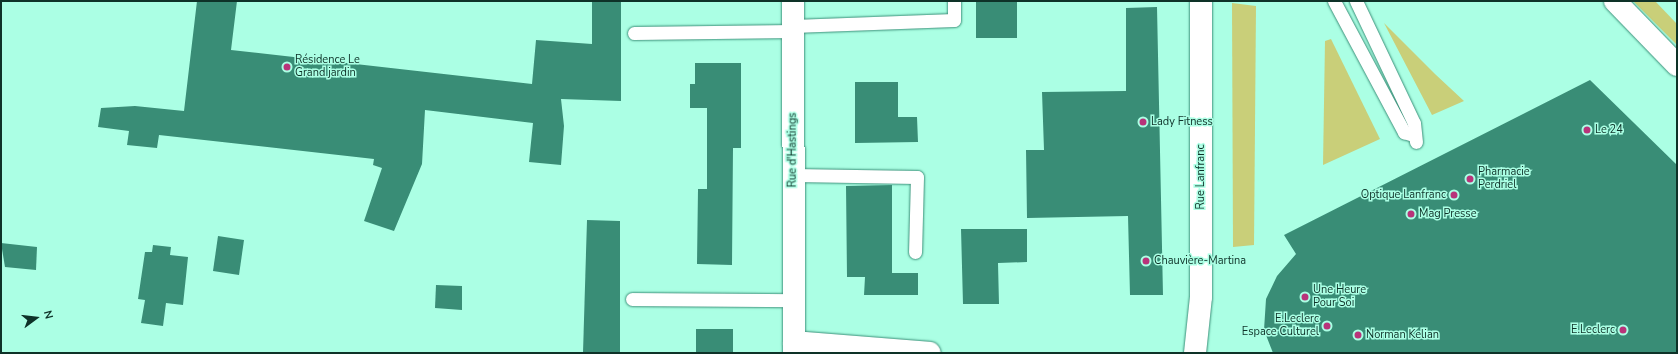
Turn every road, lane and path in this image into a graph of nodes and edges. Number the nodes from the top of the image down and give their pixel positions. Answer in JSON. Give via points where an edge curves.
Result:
{"nodes":[{"id":1,"x":793,"y":1,"type":"edge"},
{"id":2,"x":954,"y":1,"type":"edge"},
{"id":3,"x":1201,"y":1,"type":"edge"},
{"id":4,"x":1334,"y":1,"type":"edge"},
{"id":5,"x":1356,"y":1,"type":"edge"},
{"id":6,"x":1615,"y":1,"type":"edge"},
{"id":7,"x":793,"y":29,"type":"junction"},
{"id":8,"x":634,"y":34,"type":"dead end"},
{"id":9,"x":1677,"y":65,"type":"edge"},
{"id":10,"x":793,"y":175,"type":"junction"},
{"id":11,"x":915,"y":252,"type":"dead end"},
{"id":12,"x":632,"y":298,"type":"dead end"},
{"id":13,"x":794,"y":300,"type":"junction"},
{"id":14,"x":794,"y":348,"type":"edge"},
{"id":15,"x":930,"y":353,"type":"edge"},
{"id":16,"x":1195,"y":353,"type":"edge"}],
"edges":[{"from":1,"to":7,"type":"street","name":"Rue d'Hastings"},
{"from":2,"to":7,"type":"lane","via":[[954,20]]},
{"from":3,"to":16,"type":"street","name":"Rue Lanfranc","via":[[1201,297]]},
{"from":4,"to":5,"type":"lane","via":[[1404,132],[1414,139],[1414,123]]},
{"from":6,"to":9,"type":"street"},
{"from":7,"to":8,"type":"lane"},
{"from":7,"to":10,"type":"street","name":"Rue d'Hastings"},
{"from":10,"to":11,"type":"lane","via":[[917,177]]},
{"from":10,"to":13,"type":"street","name":"Rue d'Hastings"},
{"from":12,"to":13,"type":"lane"},
{"from":13,"to":14,"type":"street","name":"Rue d'Hastings"},
{"from":14,"to":15,"type":"street"}]}
